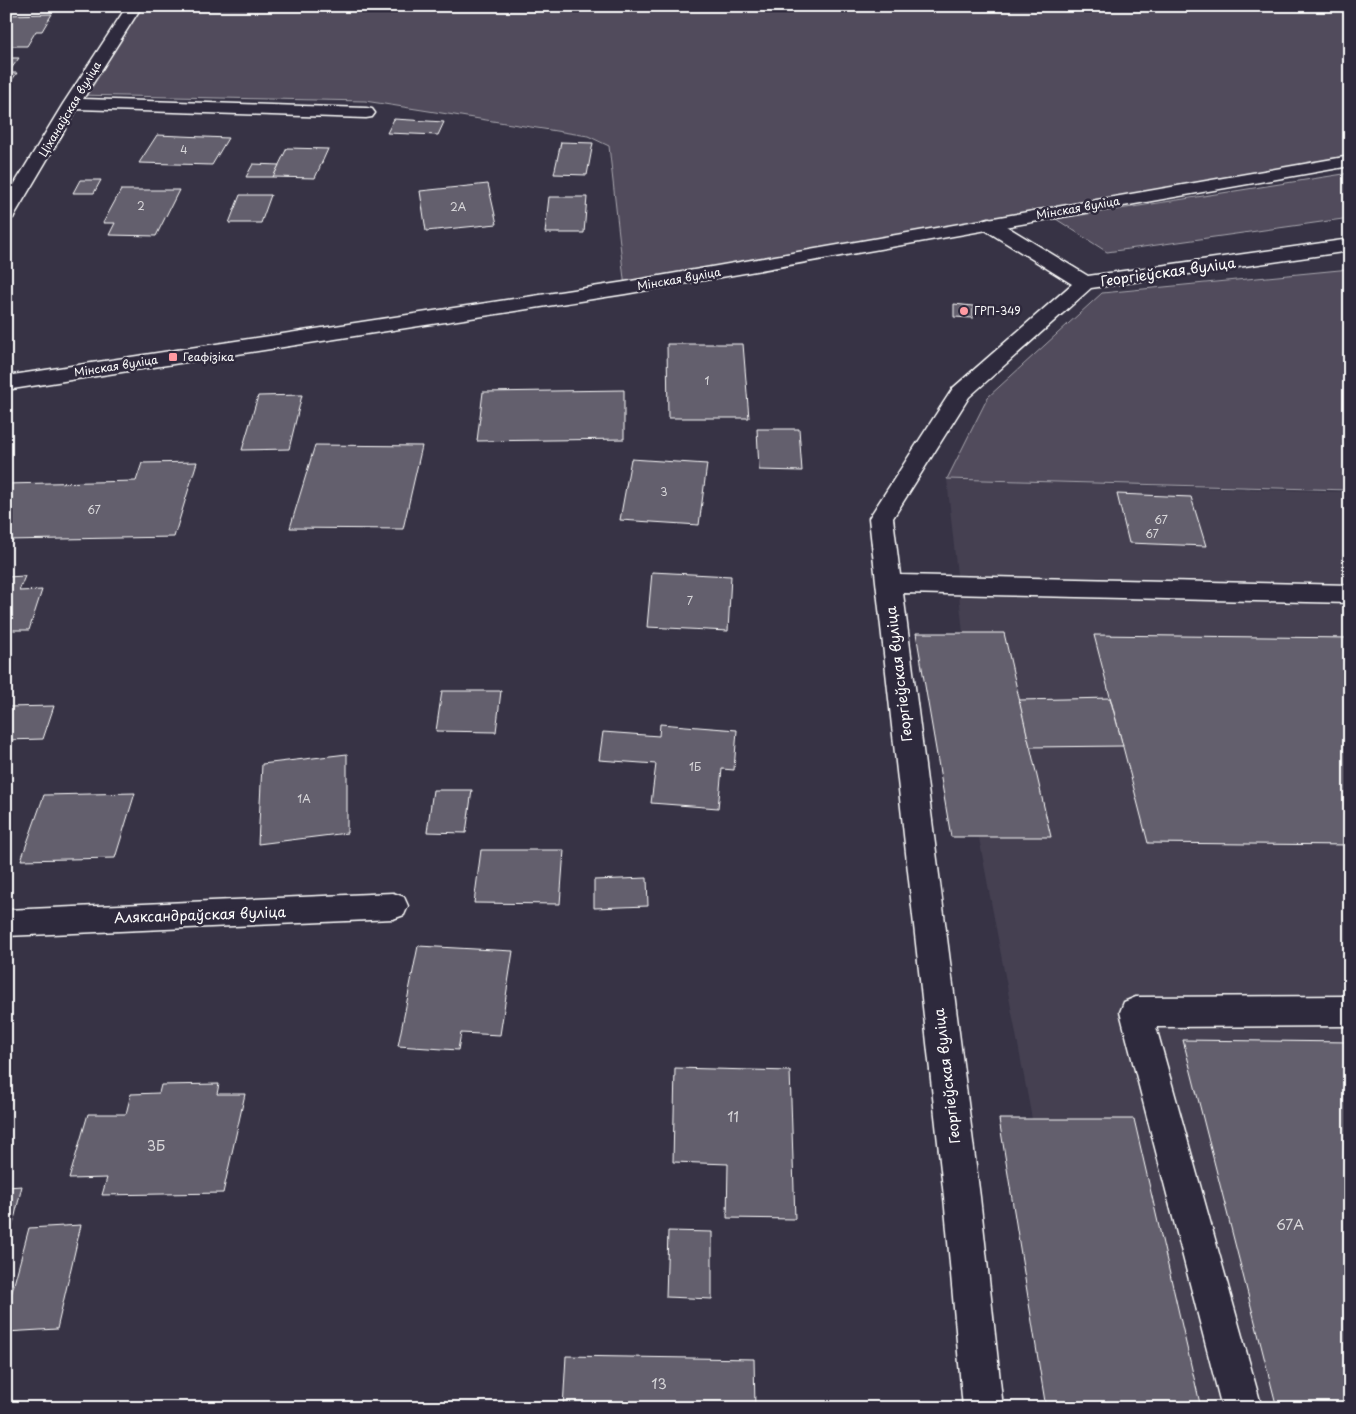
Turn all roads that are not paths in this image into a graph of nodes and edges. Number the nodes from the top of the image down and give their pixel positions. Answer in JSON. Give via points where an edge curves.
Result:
{"nodes":[{"id":1,"x":135,"y":6,"type":"edge"},
{"id":2,"x":72,"y":104,"type":"junction"},
{"id":3,"x":366,"y":113,"type":"dead end"},
{"id":4,"x":1350,"y":161,"type":"edge"},
{"id":5,"x":6,"y":214,"type":"edge"},
{"id":6,"x":989,"y":224,"type":"junction"},
{"id":7,"x":1350,"y":246,"type":"edge"},
{"id":8,"x":1085,"y":284,"type":"junction"},
{"id":9,"x":6,"y":383,"type":"edge"},
{"id":10,"x":888,"y":584,"type":"junction"},
{"id":11,"x":1350,"y":594,"type":"edge"},
{"id":12,"x":393,"y":906,"type":"dead end"},
{"id":13,"x":6,"y":923,"type":"edge"},
{"id":14,"x":1350,"y":1011,"type":"edge"},
{"id":15,"x":983,"y":1408,"type":"edge"},
{"id":16,"x":1242,"y":1408,"type":"edge"}],
"edges":[{"from":1,"to":2,"type":"street","name":"Ціханаўская вуліца"},
{"from":2,"to":3,"type":"street"},
{"from":2,"to":5,"type":"street","name":"Ціханаўская вуліца"},
{"from":4,"to":6,"type":"street","name":"Мінская вуліца"},
{"from":6,"to":8,"type":"street"},
{"from":6,"to":9,"type":"street","name":"Мінская вуліца","via":[[625,288]]},
{"from":7,"to":8,"type":"street","name":"Георгіеўская вуліца"},
{"from":8,"to":10,"type":"street","name":"Георгіеўская вуліца","via":[[962,393],[881,518]]},
{"from":10,"to":11,"type":"street"},
{"from":10,"to":15,"type":"street","name":"Георгіеўская вуліца"},
{"from":12,"to":13,"type":"street","name":"Аляксандраўская вуліца"},
{"from":14,"to":16,"type":"street","via":[[1136,1012]]}]}
